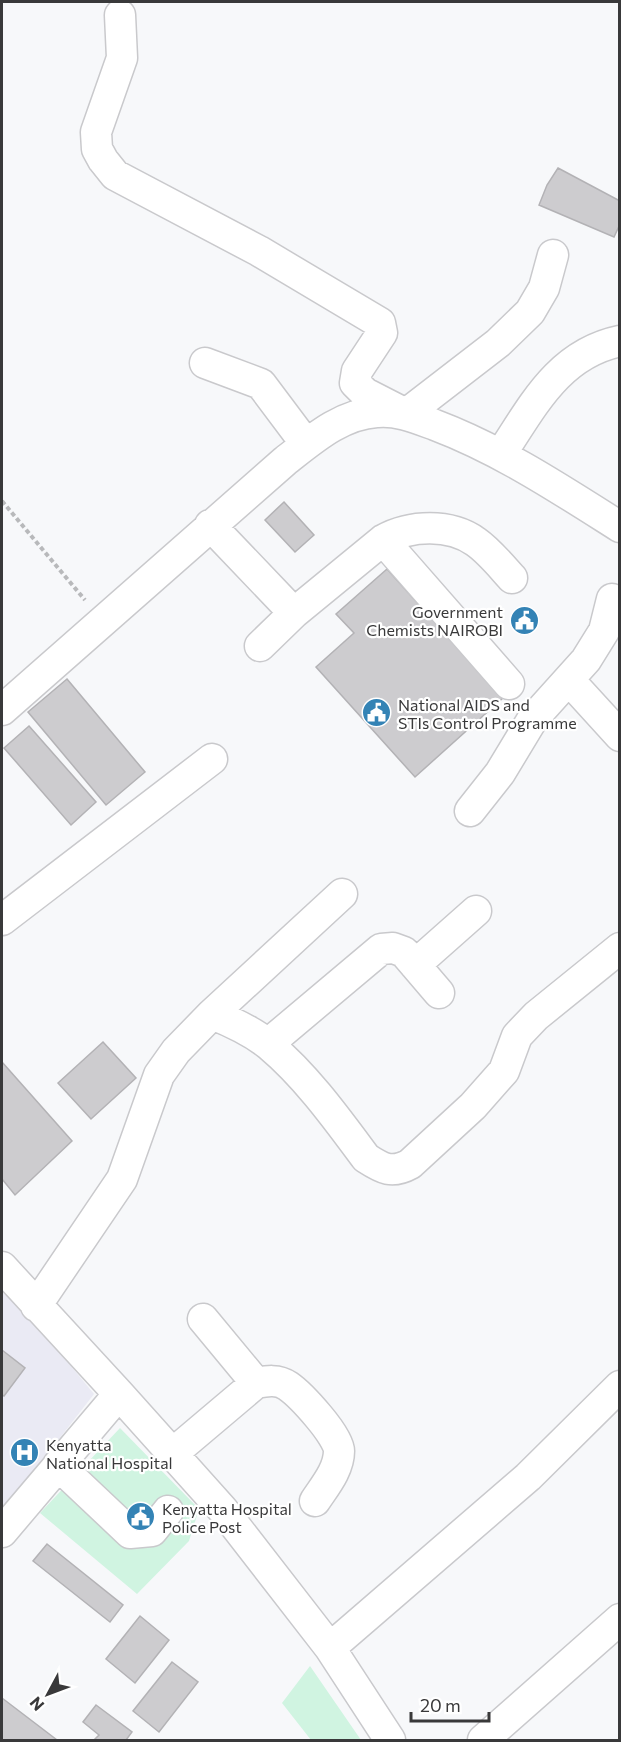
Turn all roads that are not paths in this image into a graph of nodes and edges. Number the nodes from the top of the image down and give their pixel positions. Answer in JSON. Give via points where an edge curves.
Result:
{"nodes":[{"id":1,"x":120,"y":15,"type":"dead end"},
{"id":2,"x":553,"y":255,"type":"dead end"},
{"id":3,"x":620,"y":341,"type":"edge"},
{"id":4,"x":205,"y":363,"type":"dead end"},
{"id":5,"x":406,"y":414,"type":"junction"},
{"id":6,"x":306,"y":444,"type":"junction"},
{"id":7,"x":501,"y":454,"type":"junction"},
{"id":8,"x":210,"y":525,"type":"junction"},
{"id":9,"x":620,"y":527,"type":"edge"},
{"id":10,"x":383,"y":540,"type":"junction"},
{"id":11,"x":512,"y":578,"type":"dead end"},
{"id":12,"x":617,"y":595,"type":"edge"},
{"id":13,"x":294,"y":613,"type":"junction"},
{"id":14,"x":260,"y":646,"type":"dead end"},
{"id":15,"x":569,"y":680,"type":"junction"},
{"id":16,"x":509,"y":684,"type":"dead end"},
{"id":17,"x":2,"y":710,"type":"edge"},
{"id":18,"x":620,"y":736,"type":"edge"},
{"id":19,"x":212,"y":759,"type":"dead end"},
{"id":20,"x":471,"y":811,"type":"dead end"},
{"id":21,"x":342,"y":894,"type":"dead end"},
{"id":22,"x":476,"y":912,"type":"dead end"},
{"id":23,"x":2,"y":920,"type":"edge"},
{"id":24,"x":620,"y":948,"type":"edge"},
{"id":25,"x":415,"y":965,"type":"junction"},
{"id":26,"x":439,"y":993,"type":"dead end"},
{"id":27,"x":212,"y":1014,"type":"junction"},
{"id":28,"x":268,"y":1044,"type":"junction"},
{"id":29,"x":2,"y":1267,"type":"edge"},
{"id":30,"x":36,"y":1306,"type":"junction"},
{"id":31,"x":203,"y":1319,"type":"dead end"},
{"id":32,"x":256,"y":1383,"type":"junction"},
{"id":33,"x":620,"y":1386,"type":"edge"},
{"id":34,"x":119,"y":1394,"type":"junction"},
{"id":35,"x":172,"y":1454,"type":"junction"},
{"id":36,"x":58,"y":1466,"type":"junction"},
{"id":37,"x":315,"y":1501,"type":"dead end"},
{"id":38,"x":168,"y":1511,"type":"dead end"},
{"id":39,"x":2,"y":1532,"type":"edge"},
{"id":40,"x":620,"y":1619,"type":"edge"},
{"id":41,"x":330,"y":1648,"type":"junction"},
{"id":42,"x":390,"y":1740,"type":"edge"},
{"id":43,"x":483,"y":1740,"type":"edge"}],
"edges":[{"from":1,"to":5,"type":"street","via":[[122,58],[96,132],[97,149],[103,160],[115,175],[133,186],[259,251],[380,323],[382,333],[357,371],[355,383],[365,393]]},
{"from":2,"to":5,"type":"street","via":[[544,288],[530,312],[498,343]]},
{"from":3,"to":7,"type":"street","via":[[603,344],[569,363],[547,384]]},
{"from":4,"to":6,"type":"street","via":[[261,384]]},
{"from":5,"to":6,"type":"street","via":[[377,412],[354,417],[324,430]]},
{"from":5,"to":7,"type":"street"},
{"from":6,"to":8,"type":"street"},
{"from":7,"to":9,"type":"street"},
{"from":8,"to":13,"type":"street"},
{"from":8,"to":17,"type":"street"},
{"from":10,"to":11,"type":"street","via":[[417,528],[451,530],[476,541]]},
{"from":10,"to":13,"type":"street"},
{"from":10,"to":16,"type":"street"},
{"from":12,"to":15,"type":"street","via":[[604,631]]},
{"from":13,"to":14,"type":"street"},
{"from":15,"to":18,"type":"street"},
{"from":15,"to":20,"type":"street","via":[[532,720]]},
{"from":19,"to":23,"type":"street"},
{"from":21,"to":27,"type":"street"},
{"from":22,"to":25,"type":"street"},
{"from":24,"to":28,"type":"street","via":[[536,1016],[517,1036],[504,1071],[473,1106],[410,1164],[398,1170],[380,1167],[366,1158],[290,1064]]},
{"from":25,"to":26,"type":"street"},
{"from":25,"to":28,"type":"street","via":[[404,952],[381,949]]},
{"from":27,"to":28,"type":"street"},
{"from":27,"to":30,"type":"street","via":[[159,1075],[123,1179]]},
{"from":29,"to":30,"type":"street"},
{"from":30,"to":34,"type":"street"},
{"from":31,"to":32,"type":"street"},
{"from":32,"to":35,"type":"street"},
{"from":32,"to":37,"type":"street","via":[[272,1380],[287,1386],[324,1422],[338,1444],[334,1471]]},
{"from":33,"to":41,"type":"street","via":[[528,1477]]},
{"from":34,"to":35,"type":"street"},
{"from":34,"to":36,"type":"street"},
{"from":35,"to":41,"type":"street","via":[[223,1510]]},
{"from":36,"to":38,"type":"street","via":[[130,1533],[152,1531]]},
{"from":36,"to":39,"type":"street"},
{"from":40,"to":43,"type":"street"},
{"from":41,"to":42,"type":"street"}]}
